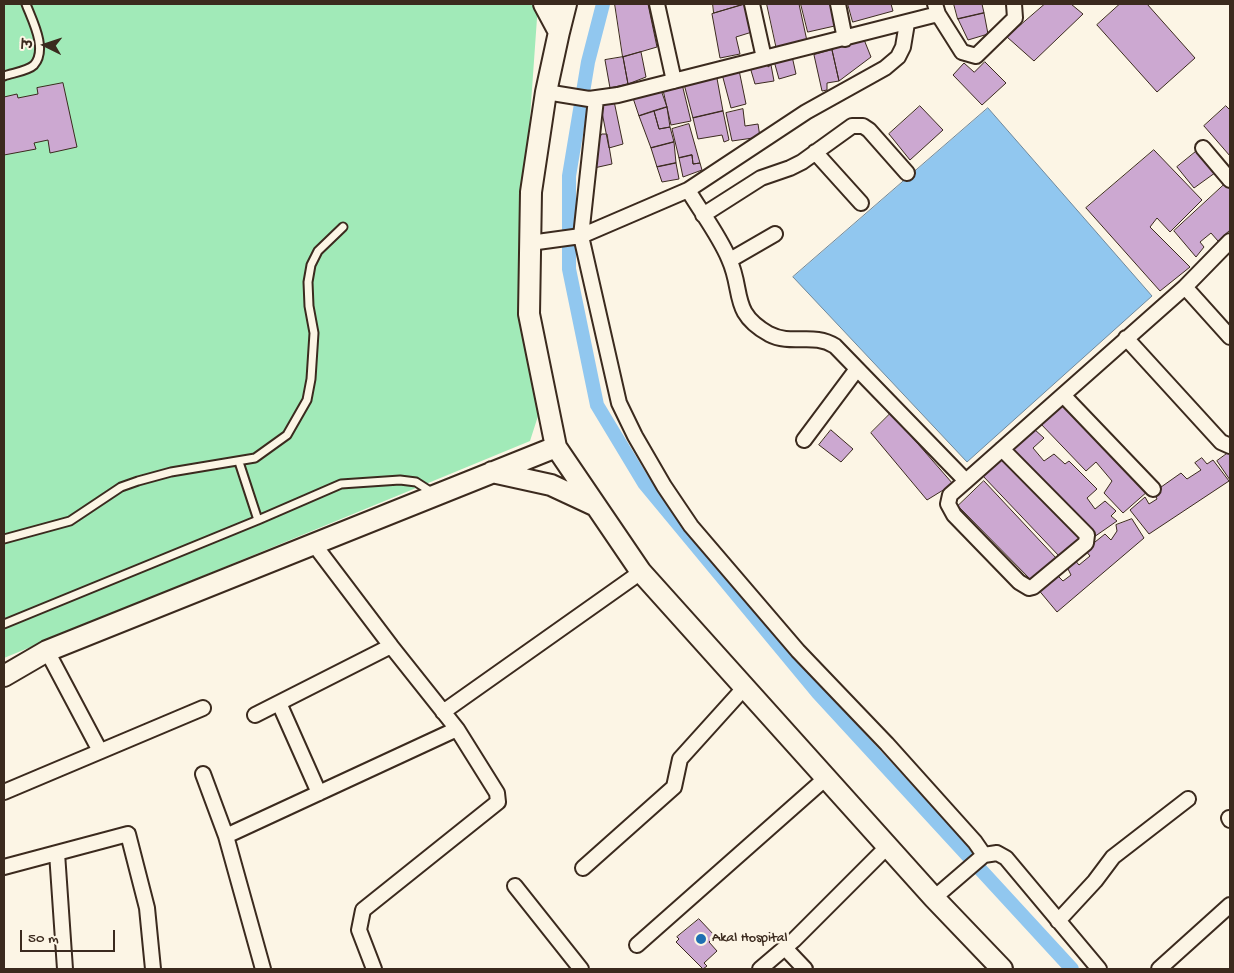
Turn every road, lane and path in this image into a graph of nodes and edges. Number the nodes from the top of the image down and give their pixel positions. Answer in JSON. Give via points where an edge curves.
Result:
{"nodes":[{"id":1,"x":26,"y":4,"type":"edge"},
{"id":2,"x":544,"y":4,"type":"edge"},
{"id":3,"x":566,"y":4,"type":"edge"},
{"id":4,"x":658,"y":4,"type":"edge"},
{"id":5,"x":752,"y":4,"type":"edge"},
{"id":6,"x":838,"y":4,"type":"edge"},
{"id":7,"x":1014,"y":4,"type":"edge"},
{"id":8,"x":937,"y":9,"type":"edge"},
{"id":9,"x":906,"y":23,"type":"junction"},
{"id":10,"x":559,"y":32,"type":"junction"},
{"id":11,"x":845,"y":39,"type":"junction"},
{"id":12,"x":764,"y":58,"type":"junction"},
{"id":13,"x":4,"y":76,"type":"edge"},
{"id":14,"x":674,"y":81,"type":"junction"},
{"id":15,"x":546,"y":92,"type":"junction"},
{"id":16,"x":592,"y":99,"type":"junction"},
{"id":17,"x":1203,"y":148,"type":"dead end"},
{"id":18,"x":816,"y":152,"type":"junction"},
{"id":19,"x":907,"y":173,"type":"dead end"},
{"id":20,"x":1230,"y":180,"type":"edge"},
{"id":21,"x":688,"y":190,"type":"junction"},
{"id":22,"x":861,"y":204,"type":"dead end"},
{"id":23,"x":703,"y":215,"type":"junction"},
{"id":24,"x":343,"y":227,"type":"dead end"},
{"id":25,"x":775,"y":234,"type":"dead end"},
{"id":26,"x":576,"y":237,"type":"junction"},
{"id":27,"x":1230,"y":241,"type":"edge"},
{"id":28,"x":539,"y":242,"type":"junction"},
{"id":29,"x":730,"y":260,"type":"junction"},
{"id":30,"x":1184,"y":287,"type":"junction"},
{"id":31,"x":1230,"y":337,"type":"edge"},
{"id":32,"x":1126,"y":338,"type":"junction"},
{"id":33,"x":857,"y":369,"type":"junction"},
{"id":34,"x":1063,"y":395,"type":"junction"},
{"id":35,"x":804,"y":440,"type":"dead end"},
{"id":36,"x":1230,"y":446,"type":"edge"},
{"id":37,"x":556,"y":447,"type":"junction"},
{"id":38,"x":1002,"y":449,"type":"junction"},
{"id":39,"x":239,"y":462,"type":"junction"},
{"id":40,"x":492,"y":472,"type":"junction"},
{"id":41,"x":966,"y":481,"type":"junction"},
{"id":42,"x":1154,"y":489,"type":"dead end"},
{"id":43,"x":436,"y":495,"type":"junction"},
{"id":44,"x":596,"y":506,"type":"junction"},
{"id":45,"x":258,"y":520,"type":"junction"},
{"id":46,"x":4,"y":539,"type":"edge"},
{"id":47,"x":313,"y":543,"type":"junction"},
{"id":48,"x":641,"y":572,"type":"junction"},
{"id":49,"x":4,"y":624,"type":"edge"},
{"id":50,"x":391,"y":646,"type":"junction"},
{"id":51,"x":47,"y":651,"type":"junction"},
{"id":52,"x":4,"y":676,"type":"edge"},
{"id":53,"x":745,"y":687,"type":"junction"},
{"id":54,"x":279,"y":703,"type":"junction"},
{"id":55,"x":203,"y":708,"type":"dead end"},
{"id":56,"x":443,"y":712,"type":"junction"},
{"id":57,"x":255,"y":715,"type":"dead end"},
{"id":58,"x":457,"y":729,"type":"junction"},
{"id":59,"x":100,"y":751,"type":"junction"},
{"id":60,"x":203,"y":774,"type":"dead end"},
{"id":61,"x":827,"y":777,"type":"junction"},
{"id":62,"x":4,"y":792,"type":"edge"},
{"id":63,"x":319,"y":793,"type":"junction"},
{"id":64,"x":1188,"y":799,"type":"dead end"},
{"id":65,"x":226,"y":836,"type":"junction"},
{"id":66,"x":889,"y":846,"type":"junction"},
{"id":67,"x":57,"y":853,"type":"junction"},
{"id":68,"x":980,"y":858,"type":"junction"},
{"id":69,"x":4,"y":867,"type":"edge"},
{"id":70,"x":583,"y":868,"type":"dead end"},
{"id":71,"x":515,"y":886,"type":"dead end"},
{"id":72,"x":934,"y":898,"type":"junction"},
{"id":73,"x":1230,"y":905,"type":"edge"},
{"id":74,"x":1058,"y":921,"type":"junction"},
{"id":75,"x":637,"y":945,"type":"dead end"},
{"id":76,"x":786,"y":948,"type":"junction"},
{"id":77,"x":65,"y":969,"type":"edge"},
{"id":78,"x":152,"y":969,"type":"edge"},
{"id":79,"x":263,"y":969,"type":"edge"},
{"id":80,"x":374,"y":969,"type":"edge"},
{"id":81,"x":581,"y":969,"type":"edge"},
{"id":82,"x":760,"y":969,"type":"edge"},
{"id":83,"x":805,"y":969,"type":"edge"},
{"id":84,"x":1002,"y":969,"type":"edge"},
{"id":85,"x":1099,"y":969,"type":"edge"},
{"id":86,"x":1159,"y":969,"type":"edge"}],
"edges":[{"from":1,"to":13,"type":"lane","via":[[40,47],[39,56],[33,66]]},
{"from":2,"to":10,"type":"street"},
{"from":3,"to":10,"type":"street"},
{"from":4,"to":14,"type":"street"},
{"from":5,"to":12,"type":"street"},
{"from":6,"to":11,"type":"street"},
{"from":7,"to":8,"type":"street","via":[[1015,18],[976,56],[962,52]]},
{"from":8,"to":9,"type":"street"},
{"from":9,"to":11,"type":"street"},
{"from":9,"to":21,"type":"street","via":[[903,47],[898,57],[885,68],[806,112]]},
{"from":10,"to":15,"type":"street"},
{"from":11,"to":12,"type":"street"},
{"from":12,"to":14,"type":"street"},
{"from":14,"to":16,"type":"street"},
{"from":15,"to":16,"type":"street"},
{"from":15,"to":28,"type":"street","via":[[531,192]]},
{"from":16,"to":26,"type":"street"},
{"from":17,"to":20,"type":"street"},
{"from":18,"to":19,"type":"street","via":[[852,126],[863,126]]},
{"from":18,"to":22,"type":"street"},
{"from":18,"to":23,"type":"street","via":[[790,168],[761,178]]},
{"from":21,"to":23,"type":"street"},
{"from":21,"to":26,"type":"street"},
{"from":23,"to":29,"type":"street"},
{"from":24,"to":39,"type":"lane","via":[[318,251],[311,265],[309,306],[314,333],[307,400],[287,435],[255,458]]},
{"from":25,"to":29,"type":"street"},
{"from":26,"to":28,"type":"street"},
{"from":26,"to":68,"type":"street","via":[[619,403],[664,486],[692,526],[798,651],[975,842]]},
{"from":27,"to":30,"type":"street"},
{"from":28,"to":37,"type":"street","via":[[529,314]]},
{"from":29,"to":33,"type":"street","via":[[743,312],[761,329],[776,338],[826,341]]},
{"from":30,"to":31,"type":"street"},
{"from":30,"to":32,"type":"street"},
{"from":32,"to":34,"type":"street"},
{"from":32,"to":36,"type":"street","via":[[1221,442]]},
{"from":33,"to":35,"type":"street"},
{"from":33,"to":41,"type":"street"},
{"from":34,"to":38,"type":"street"},
{"from":34,"to":42,"type":"street"},
{"from":37,"to":40,"type":"street"},
{"from":37,"to":44,"type":"street"},
{"from":38,"to":41,"type":"street"},
{"from":38,"to":41,"type":"street","via":[[1087,535],[1086,543],[1041,583],[1029,588],[1019,582],[954,515],[948,499]]},
{"from":39,"to":45,"type":"lane"},
{"from":39,"to":46,"type":"lane","via":[[171,472],[138,481],[120,487],[70,520]]},
{"from":40,"to":43,"type":"street"},
{"from":40,"to":44,"type":"street","via":[[551,485]]},
{"from":43,"to":45,"type":"lane","via":[[416,482],[341,484]]},
{"from":43,"to":47,"type":"street"},
{"from":44,"to":48,"type":"street"},
{"from":45,"to":49,"type":"lane"},
{"from":47,"to":50,"type":"street"},
{"from":47,"to":51,"type":"street"},
{"from":48,"to":53,"type":"street"},
{"from":48,"to":56,"type":"street"},
{"from":50,"to":54,"type":"street"},
{"from":50,"to":56,"type":"street"},
{"from":51,"to":52,"type":"street"},
{"from":51,"to":59,"type":"street"},
{"from":53,"to":61,"type":"street"},
{"from":53,"to":70,"type":"street","via":[[680,759],[674,787]]},
{"from":54,"to":57,"type":"street"},
{"from":54,"to":63,"type":"street"},
{"from":55,"to":59,"type":"street"},
{"from":56,"to":58,"type":"street"},
{"from":58,"to":63,"type":"street"},
{"from":58,"to":80,"type":"street","via":[[497,793],[498,802],[363,910],[359,930]]},
{"from":59,"to":62,"type":"street"},
{"from":60,"to":65,"type":"street"},
{"from":61,"to":66,"type":"street"},
{"from":61,"to":75,"type":"street"},
{"from":63,"to":65,"type":"street"},
{"from":64,"to":74,"type":"street","via":[[1113,857]]},
{"from":65,"to":79,"type":"street"},
{"from":66,"to":72,"type":"street"},
{"from":66,"to":76,"type":"street"},
{"from":67,"to":69,"type":"street"},
{"from":67,"to":77,"type":"street"},
{"from":67,"to":78,"type":"street","via":[[128,834],[147,908]]},
{"from":68,"to":72,"type":"street"},
{"from":68,"to":74,"type":"street","via":[[997,853],[1006,858]]},
{"from":71,"to":81,"type":"street"},
{"from":72,"to":84,"type":"street"},
{"from":73,"to":86,"type":"street"},
{"from":74,"to":85,"type":"street"},
{"from":76,"to":82,"type":"street"},
{"from":76,"to":83,"type":"street"}]}
